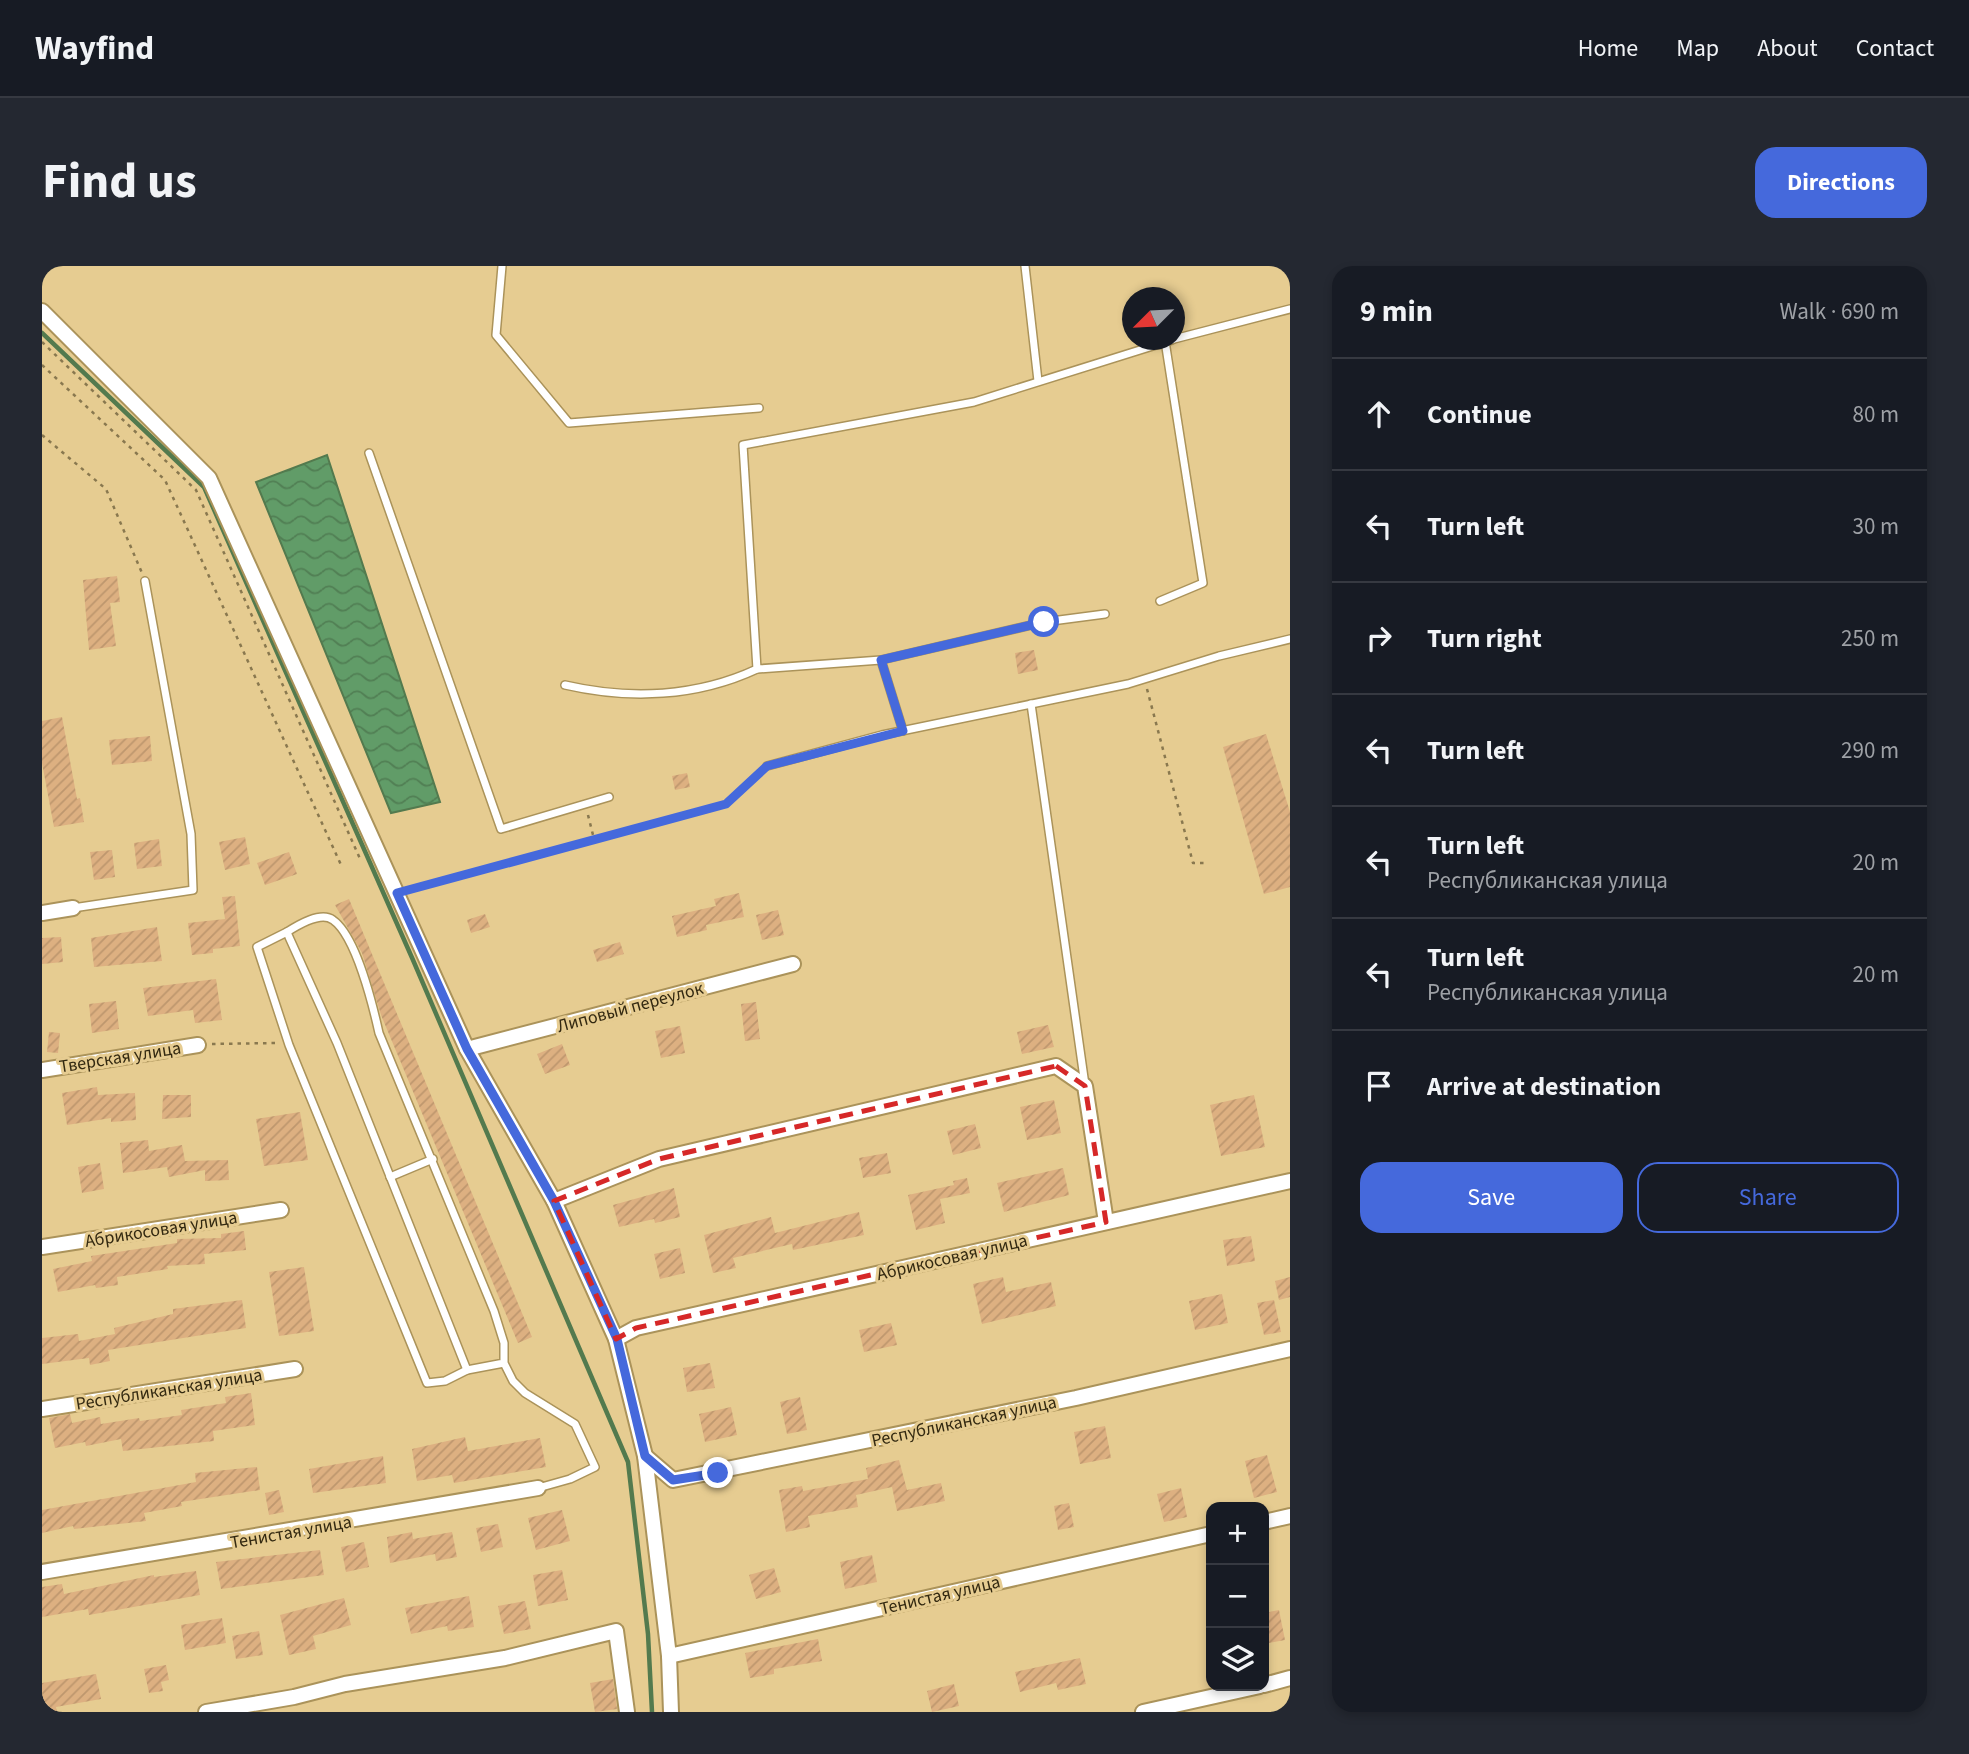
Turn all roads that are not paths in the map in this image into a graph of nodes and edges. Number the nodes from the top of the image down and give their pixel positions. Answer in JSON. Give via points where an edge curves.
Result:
{"nodes":[{"id":1,"x":502,"y":266,"type":"edge"},
{"id":2,"x":1025,"y":266,"type":"edge"},
{"id":3,"x":1290,"y":309,"type":"edge"},
{"id":4,"x":42,"y":311,"type":"edge"},
{"id":5,"x":1185,"y":336,"type":"edge"},
{"id":6,"x":1139,"y":350,"type":"edge"},
{"id":7,"x":1172,"y":350,"type":"edge"},
{"id":8,"x":1038,"y":381,"type":"junction"},
{"id":9,"x":759,"y":408,"type":"dead end"},
{"id":10,"x":369,"y":453,"type":"dead end"},
{"id":11,"x":145,"y":581,"type":"road end"},
{"id":12,"x":1160,"y":601,"type":"dead end"},
{"id":13,"x":1105,"y":614,"type":"dead end"},
{"id":14,"x":1290,"y":639,"type":"edge"},
{"id":15,"x":881,"y":660,"type":"junction"},
{"id":16,"x":757,"y":669,"type":"junction"},
{"id":17,"x":565,"y":685,"type":"dead end"},
{"id":18,"x":1031,"y":704,"type":"junction"},
{"id":19,"x":903,"y":731,"type":"junction"},
{"id":20,"x":767,"y":766,"type":"road end"},
{"id":21,"x":608,"y":797,"type":"dead end"},
{"id":22,"x":73,"y":908,"type":"joint"},
{"id":23,"x":42,"y":913,"type":"edge"},
{"id":24,"x":287,"y":932,"type":"junction"},
{"id":25,"x":793,"y":964,"type":"dead end"},
{"id":26,"x":198,"y":1045,"type":"road end"},
{"id":27,"x":467,"y":1049,"type":"junction"},
{"id":28,"x":42,"y":1070,"type":"edge"},
{"id":29,"x":1085,"y":1086,"type":"junction"},
{"id":30,"x":433,"y":1159,"type":"junction"},
{"id":31,"x":390,"y":1177,"type":"junction"},
{"id":32,"x":1290,"y":1181,"type":"edge"},
{"id":33,"x":554,"y":1201,"type":"junction"},
{"id":34,"x":281,"y":1210,"type":"dead end"},
{"id":35,"x":1106,"y":1222,"type":"junction"},
{"id":36,"x":42,"y":1247,"type":"edge"},
{"id":37,"x":617,"y":1339,"type":"junction"},
{"id":38,"x":1290,"y":1349,"type":"edge"},
{"id":39,"x":503,"y":1363,"type":"junction"},
{"id":40,"x":295,"y":1369,"type":"dead end"},
{"id":41,"x":467,"y":1370,"type":"junction"},
{"id":42,"x":42,"y":1409,"type":"edge"},
{"id":43,"x":645,"y":1456,"type":"junction"},
{"id":44,"x":538,"y":1488,"type":"joint"},
{"id":45,"x":1290,"y":1517,"type":"edge"},
{"id":46,"x":1269,"y":1521,"type":"edge"},
{"id":47,"x":1206,"y":1535,"type":"edge"},
{"id":48,"x":42,"y":1572,"type":"edge"},
{"id":49,"x":669,"y":1656,"type":"junction"},
{"id":50,"x":1290,"y":1678,"type":"edge"},
{"id":51,"x":1269,"y":1683,"type":"edge"},
{"id":52,"x":1236,"y":1691,"type":"edge"},
{"id":53,"x":1148,"y":1711,"type":"edge"},
{"id":54,"x":206,"y":1712,"type":"edge"},
{"id":55,"x":627,"y":1712,"type":"edge"},
{"id":56,"x":671,"y":1712,"type":"edge"}],
"edges":[{"from":1,"to":9,"type":"lane","via":[[496,335],[569,424]]},
{"from":2,"to":8,"type":"lane"},
{"from":3,"to":5,"type":"lane"},
{"from":4,"to":27,"type":"street","via":[[209,478]]},
{"from":6,"to":8,"type":"lane"},
{"from":7,"to":12,"type":"lane","via":[[1203,583]]},
{"from":8,"to":16,"type":"lane","via":[[974,402],[743,445]]},
{"from":10,"to":21,"type":"lane","via":[[501,829]]},
{"from":11,"to":22,"type":"lane","via":[[191,834],[193,890]]},
{"from":13,"to":15,"type":"lane","via":[[1044,622]]},
{"from":14,"to":18,"type":"lane"},
{"from":15,"to":16,"type":"lane"},
{"from":15,"to":19,"type":"lane"},
{"from":16,"to":17,"type":"lane","via":[[724,684],[676,693],[600,693]]},
{"from":18,"to":19,"type":"lane"},
{"from":18,"to":29,"type":"lane"},
{"from":19,"to":20,"type":"lane"},
{"from":22,"to":23,"type":"street"},
{"from":24,"to":30,"type":"lane","via":[[322,916],[333,919],[340,929],[370,990],[379,1033]]},
{"from":24,"to":31,"type":"lane"},
{"from":24,"to":41,"type":"lane","via":[[257,947],[289,1045],[420,1371],[427,1382],[445,1381]]},
{"from":25,"to":27,"type":"street","name":"Липовый переулок"},
{"from":26,"to":28,"type":"street","name":"Тверская улица"},
{"from":27,"to":33,"type":"street"},
{"from":29,"to":33,"type":"street","via":[[1056,1066],[659,1159]]},
{"from":29,"to":35,"type":"street"},
{"from":30,"to":31,"type":"lane"},
{"from":30,"to":39,"type":"lane","via":[[495,1311],[504,1343]]},
{"from":31,"to":41,"type":"lane"},
{"from":32,"to":35,"type":"street","name":"Абрикосовая улица"},
{"from":33,"to":37,"type":"street"},
{"from":34,"to":36,"type":"street","name":"Абрикосовая улица"},
{"from":35,"to":37,"type":"street","name":"Абрикосовая улица","via":[[636,1328]]},
{"from":37,"to":43,"type":"street"},
{"from":38,"to":43,"type":"street","name":"Республиканская улица","via":[[673,1480]]},
{"from":39,"to":41,"type":"lane"},
{"from":39,"to":44,"type":"lane","via":[[524,1392],[576,1423],[595,1467]]},
{"from":40,"to":42,"type":"street","name":"Республиканская улица"},
{"from":43,"to":49,"type":"street"},
{"from":44,"to":48,"type":"street","name":"Тенистая улица"},
{"from":45,"to":46,"type":"street"},
{"from":47,"to":49,"type":"street","name":"Тенистая улица"},
{"from":49,"to":56,"type":"street"},
{"from":50,"to":51,"type":"street"},
{"from":52,"to":53,"type":"street"},
{"from":54,"to":55,"type":"street","via":[[505,1658],[616,1631]]}]}
